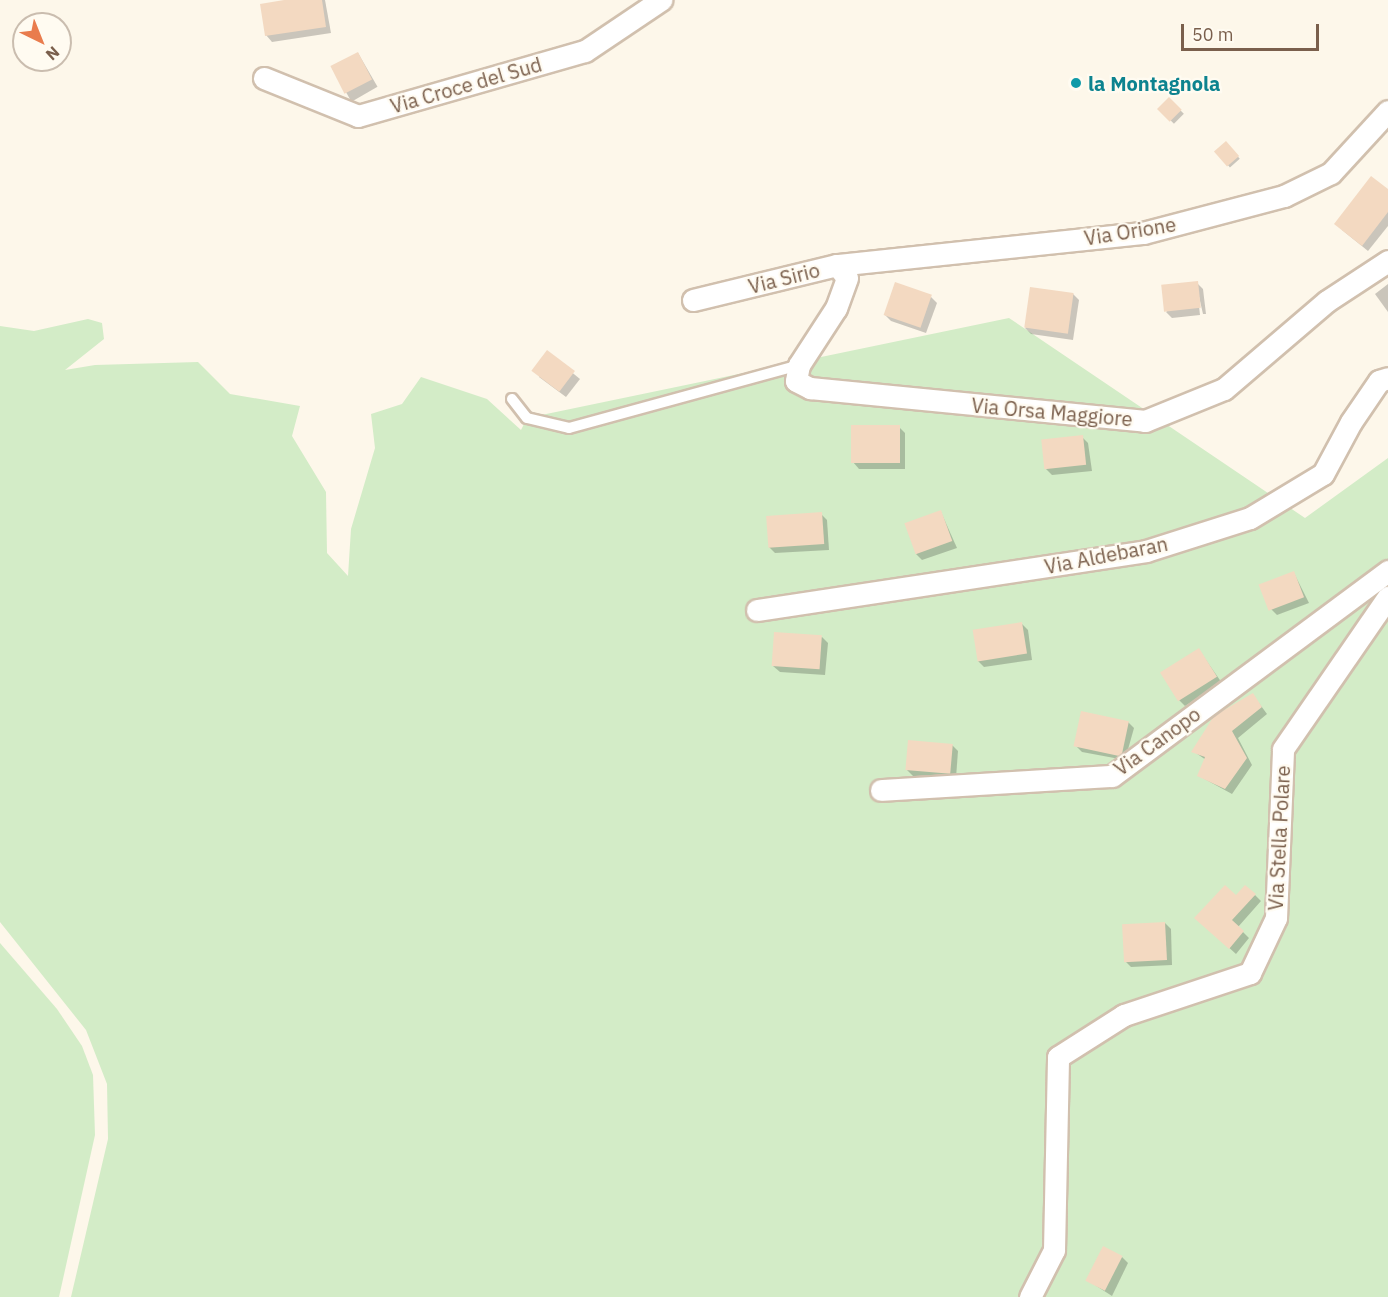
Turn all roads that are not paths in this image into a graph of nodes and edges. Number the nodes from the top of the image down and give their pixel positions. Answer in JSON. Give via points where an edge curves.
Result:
{"nodes":[{"id":1,"x":661,"y":0,"type":"edge"},
{"id":2,"x":264,"y":78,"type":"dead end"},
{"id":3,"x":1388,"y":111,"type":"edge"},
{"id":4,"x":1388,"y":261,"type":"edge"},
{"id":5,"x":837,"y":265,"type":"junction"},
{"id":6,"x":693,"y":300,"type":"dead end"},
{"id":7,"x":799,"y":365,"type":"junction"},
{"id":8,"x":1388,"y":378,"type":"edge"},
{"id":9,"x":512,"y":399,"type":"dead end"},
{"id":10,"x":1388,"y":571,"type":"edge"},
{"id":11,"x":1388,"y":597,"type":"edge"},
{"id":12,"x":757,"y":610,"type":"dead end"},
{"id":13,"x":881,"y":790,"type":"dead end"},
{"id":14,"x":1030,"y":1297,"type":"edge"}],
"edges":[{"from":1,"to":2,"type":"street","name":"Via Croce del Sud","via":[[585,51],[358,116]]},
{"from":3,"to":5,"type":"street","name":"Via Orione","via":[[1331,173],[1284,196],[1143,233]]},
{"from":4,"to":7,"type":"street","name":"Via Orsa Maggiore","via":[[1327,301],[1224,389],[1145,421],[810,388],[796,381]]},
{"from":5,"to":6,"type":"street","name":"Via Sirio"},
{"from":5,"to":7,"type":"street","name":"Via Sirio","via":[[847,279],[836,308]]},
{"from":7,"to":9,"type":"lane","via":[[569,428],[527,418]]},
{"from":8,"to":12,"type":"street","name":"Via Aldebaran","via":[[1379,381],[1323,474],[1250,518],[1146,551]]},
{"from":10,"to":13,"type":"street","name":"Via Canopo","via":[[1112,776]]},
{"from":11,"to":14,"type":"street","name":"Via Stella Polare","via":[[1284,749],[1276,918],[1250,973],[1124,1015],[1058,1057],[1054,1250]]}]}
